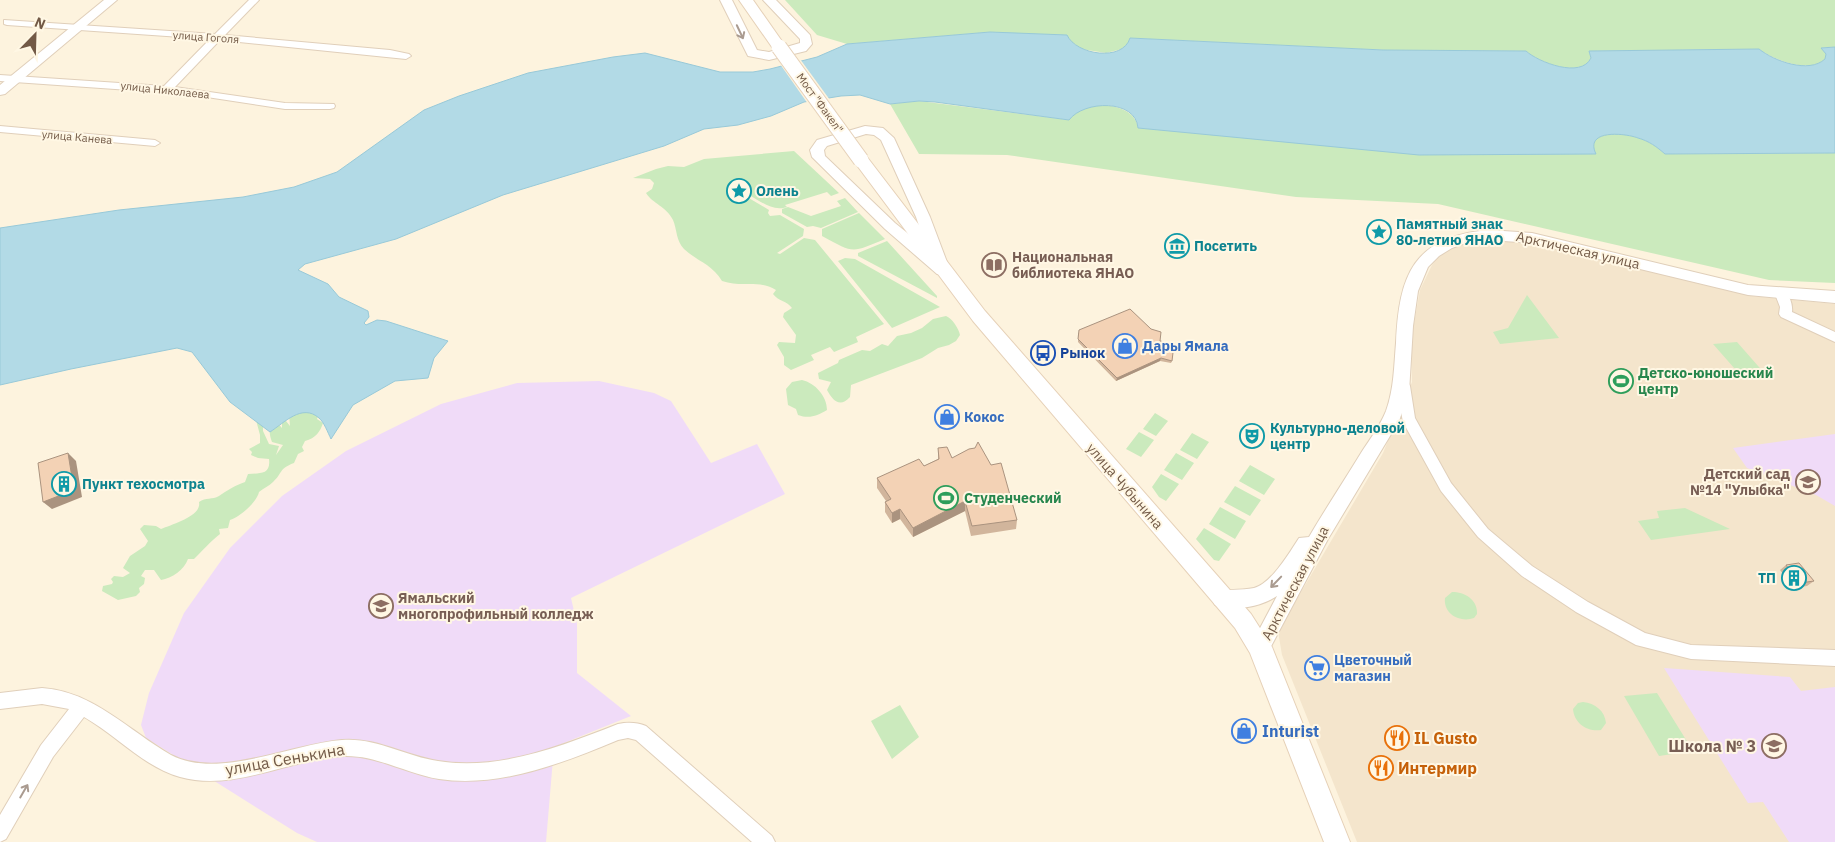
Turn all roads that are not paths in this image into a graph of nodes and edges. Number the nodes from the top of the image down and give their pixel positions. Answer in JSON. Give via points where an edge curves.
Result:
{"nodes":[{"id":1,"x":111,"y":0,"type":"edge"},
{"id":2,"x":254,"y":0,"type":"edge"},
{"id":3,"x":726,"y":0,"type":"edge"},
{"id":4,"x":746,"y":0,"type":"edge"},
{"id":5,"x":769,"y":0,"type":"edge"},
{"id":6,"x":7,"y":22,"type":"dead end"},
{"id":7,"x":77,"y":28,"type":"junction"},
{"id":8,"x":218,"y":38,"type":"junction"},
{"id":9,"x":406,"y":56,"type":"dead end"},
{"id":10,"x":0,"y":78,"type":"edge"},
{"id":11,"x":15,"y":79,"type":"junction"},
{"id":12,"x":167,"y":89,"type":"junction"},
{"id":13,"x":0,"y":91,"type":"edge"},
{"id":14,"x":330,"y":106,"type":"dead end"},
{"id":15,"x":0,"y":129,"type":"edge"},
{"id":16,"x":155,"y":143,"type":"dead end"},
{"id":17,"x":861,"y":160,"type":"joint"},
{"id":18,"x":942,"y":270,"type":"junction"},
{"id":19,"x":1781,"y":294,"type":"junction"},
{"id":20,"x":1835,"y":297,"type":"edge"},
{"id":21,"x":1835,"y":337,"type":"edge"},
{"id":22,"x":1402,"y":377,"type":"junction"},
{"id":23,"x":1330,"y":518,"type":"junction"},
{"id":24,"x":1222,"y":599,"type":"junction"},
{"id":25,"x":1260,"y":647,"type":"junction"},
{"id":26,"x":1835,"y":658,"type":"edge"},
{"id":27,"x":0,"y":701,"type":"edge"},
{"id":28,"x":82,"y":707,"type":"junction"},
{"id":29,"x":0,"y":833,"type":"edge"},
{"id":30,"x":766,"y":842,"type":"edge"},
{"id":31,"x":1337,"y":842,"type":"edge"}],
"edges":[{"from":1,"to":7,"type":"street"},
{"from":2,"to":8,"type":"street"},
{"from":3,"to":5,"type":"street","one_way":true,"via":[[752,53],[769,56],[802,48],[806,38]]},
{"from":4,"to":17,"type":"main road","name":"Мост \"Факел\"","bridge":true},
{"from":6,"to":7,"type":"street","name":"улица Гоголя"},
{"from":7,"to":8,"type":"street","name":"улица Гоголя"},
{"from":7,"to":11,"type":"street"},
{"from":8,"to":9,"type":"street","name":"улица Гоголя"},
{"from":8,"to":12,"type":"street"},
{"from":10,"to":11,"type":"street","name":"улица Николаева"},
{"from":11,"to":12,"type":"street","name":"улица Николаева"},
{"from":11,"to":13,"type":"street"},
{"from":12,"to":14,"type":"street","name":"улица Николаева","via":[[285,106]]},
{"from":15,"to":16,"type":"street","name":"улица Канева"},
{"from":17,"to":18,"type":"main road","name":"улица Чубынина"},
{"from":18,"to":18,"type":"street","via":[[923,217],[887,138],[878,132],[865,130],[826,141],[818,147],[819,157],[837,175]]},
{"from":18,"to":24,"type":"main road","name":"улица Чубынина"},
{"from":19,"to":20,"type":"street","name":"Арктическая улица"},
{"from":19,"to":21,"type":"street","via":[[1785,314]]},
{"from":19,"to":22,"type":"street","name":"Арктическая улица","via":[[1724,284],[1532,238],[1494,234],[1461,240],[1437,250],[1415,275],[1405,318]]},
{"from":22,"to":23,"type":"street","name":"Арктическая улица","via":[[1394,414]]},
{"from":22,"to":26,"type":"street","via":[[1408,418],[1446,487],[1483,532],[1527,571],[1582,607],[1642,640],[1691,652]]},
{"from":23,"to":24,"type":"street","name":"Арктическая улица","one_way":true,"via":[[1286,572],[1262,594]]},
{"from":23,"to":25,"type":"street","name":"Арктическая улица"},
{"from":24,"to":25,"type":"main road","name":"улица Чубынина","via":[[1243,621]]},
{"from":25,"to":31,"type":"main road","name":"улица Чубынина"},
{"from":27,"to":28,"type":"street","name":"улица Сенькина","via":[[52,697]]},
{"from":29,"to":28,"type":"street","one_way":true,"via":[[54,739]]},
{"from":28,"to":30,"type":"street","name":"улица Сенькина","via":[[162,760],[197,771],[241,768],[360,747],[440,771],[462,772],[554,757],[618,732],[640,732]]}]}
